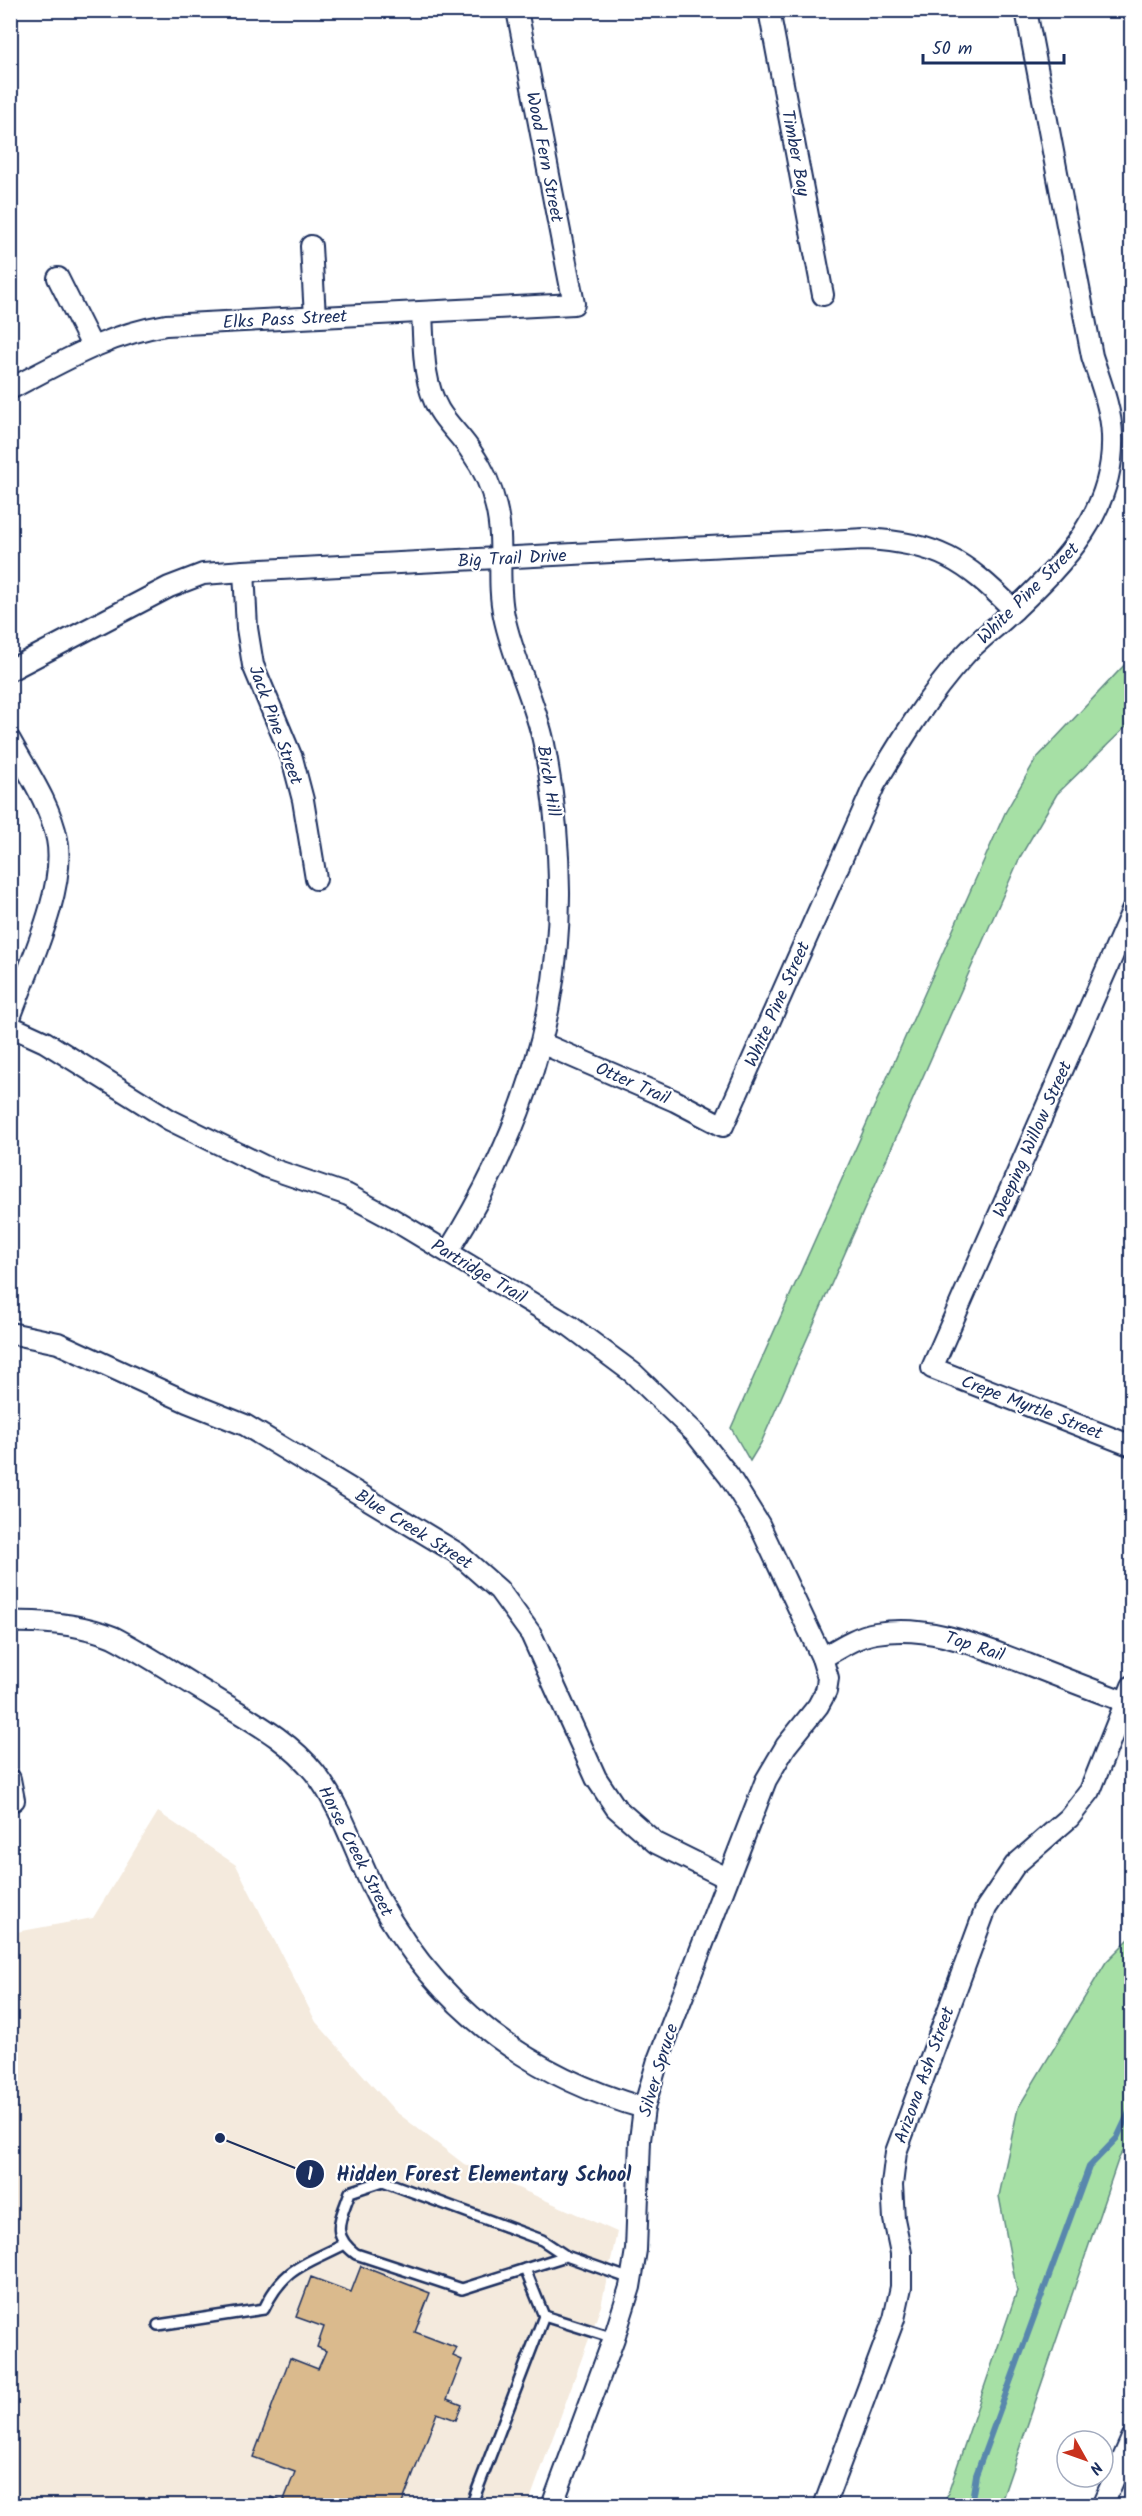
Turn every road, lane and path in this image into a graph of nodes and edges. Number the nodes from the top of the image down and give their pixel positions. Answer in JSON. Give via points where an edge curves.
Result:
{"nodes":[{"id":1,"x":517,"y":10,"type":"edge"},
{"id":2,"x":769,"y":10,"type":"edge"},
{"id":3,"x":1026,"y":10,"type":"edge"},
{"id":4,"x":311,"y":246,"type":"dead end"},
{"id":5,"x":58,"y":278,"type":"dead end"},
{"id":6,"x":824,"y":295,"type":"dead end"},
{"id":7,"x":574,"y":304,"type":"joint"},
{"id":8,"x":422,"y":313,"type":"junction"},
{"id":9,"x":315,"y":317,"type":"junction"},
{"id":10,"x":92,"y":346,"type":"junction"},
{"id":11,"x":10,"y":389,"type":"edge"},
{"id":12,"x":501,"y":559,"type":"junction"},
{"id":13,"x":244,"y":571,"type":"junction"},
{"id":14,"x":1014,"y":610,"type":"junction"},
{"id":15,"x":10,"y":670,"type":"edge"},
{"id":16,"x":10,"y":740,"type":"edge"},
{"id":17,"x":316,"y":879,"type":"dead end"},
{"id":18,"x":1131,"y":910,"type":"edge"},
{"id":19,"x":10,"y":1018,"type":"edge"},
{"id":20,"x":10,"y":1026,"type":"edge"},
{"id":21,"x":541,"y":1043,"type":"junction"},
{"id":22,"x":723,"y":1126,"type":"joint"},
{"id":23,"x":448,"y":1252,"type":"junction"},
{"id":24,"x":10,"y":1333,"type":"edge"},
{"id":25,"x":932,"y":1368,"type":"joint"},
{"id":26,"x":1131,"y":1446,"type":"edge"},
{"id":27,"x":10,"y":1622,"type":"edge"},
{"id":28,"x":822,"y":1658,"type":"junction"},
{"id":29,"x":1129,"y":1694,"type":"edge"},
{"id":30,"x":10,"y":1779,"type":"edge"},
{"id":31,"x":12,"y":1800,"type":"edge"},
{"id":32,"x":727,"y":1878,"type":"junction"},
{"id":33,"x":645,"y":2108,"type":"junction"},
{"id":34,"x":343,"y":2245,"type":"junction"},
{"id":35,"x":566,"y":2256,"type":"junction"},
{"id":36,"x":525,"y":2269,"type":"junction"},
{"id":37,"x":631,"y":2279,"type":"junction"},
{"id":38,"x":544,"y":2316,"type":"junction"},
{"id":39,"x":158,"y":2325,"type":"dead end"},
{"id":40,"x":614,"y":2338,"type":"junction"},
{"id":41,"x":1131,"y":2438,"type":"edge"},
{"id":42,"x":471,"y":2505,"type":"edge"},
{"id":43,"x":552,"y":2505,"type":"edge"},
{"id":44,"x":824,"y":2505,"type":"edge"},
{"id":45,"x":1102,"y":2505,"type":"edge"}],
"edges":[{"from":1,"to":7,"type":"street","name":"Wood Fern Street"},
{"from":2,"to":6,"type":"street","name":"Timber Bay"},
{"from":3,"to":14,"type":"street","name":"White Pine Street","via":[[1092,356],[1112,434],[1110,470],[1093,521],[1073,551]]},
{"from":4,"to":9,"type":"street"},
{"from":5,"to":10,"type":"street"},
{"from":7,"to":8,"type":"street","name":"Elks Pass Street"},
{"from":8,"to":9,"type":"street","name":"Elks Pass Street"},
{"from":8,"to":12,"type":"street","name":"Birch Hill","via":[[426,375],[438,409],[481,468],[496,507]]},
{"from":9,"to":10,"type":"street","name":"Elks Pass Street","via":[[166,325],[131,330]]},
{"from":10,"to":11,"type":"street","name":"Elks Pass Street"},
{"from":12,"to":13,"type":"street","name":"Big Trail Drive"},
{"from":12,"to":14,"type":"street","name":"Big Trail Drive","via":[[865,539],[901,541],[935,551],[967,567]]},
{"from":12,"to":21,"type":"street","name":"Birch Hill","via":[[498,579],[503,615],[543,741],[555,808],[560,877],[558,945]]},
{"from":13,"to":15,"type":"street","name":"Big Trail Drive","via":[[203,574],[169,587]]},
{"from":13,"to":17,"type":"street","name":"Jack Pine Street","via":[[253,665],[292,758]]},
{"from":14,"to":22,"type":"street","name":"White Pine Street","via":[[964,656],[930,696],[875,784]]},
{"from":16,"to":19,"type":"street","via":[[46,807],[57,839],[58,875]]},
{"from":18,"to":25,"type":"street","name":"Weeping Willow Street"},
{"from":20,"to":23,"type":"street","name":"Partridge Trail","via":[[45,1042],[170,1120],[266,1167],[348,1195]]},
{"from":21,"to":22,"type":"street","name":"Otter Trail"},
{"from":21,"to":23,"type":"street","name":"Birch Hill","via":[[514,1131],[470,1218]]},
{"from":23,"to":28,"type":"street","name":"Partridge Trail","via":[[570,1326],[633,1373],[695,1433],[729,1476],[759,1524]]},
{"from":24,"to":32,"type":"street","name":"Blue Creek Street","via":[[58,1343],[245,1425],[457,1553],[498,1590],[531,1634],[596,1778],[616,1808],[656,1843]]},
{"from":25,"to":26,"type":"street","name":"Crepe Myrtle Street"},
{"from":27,"to":33,"type":"street","name":"Horse Creek Street","via":[[66,1624],[113,1637],[290,1745],[325,1788],[399,1935],[455,2003],[516,2051],[563,2079]]},
{"from":28,"to":29,"type":"street","name":"Top Rail","via":[[844,1644],[874,1633],[925,1632],[964,1640]]},
{"from":28,"to":32,"type":"street","name":"Silver Spruce","via":[[828,1678],[826,1691],[766,1780]]},
{"from":29,"to":44,"type":"street","name":"Arizona Ash Street","via":[[1098,1776],[1080,1805],[1015,1865],[986,1908],[896,2152],[892,2186],[901,2253],[897,2308]]},
{"from":30,"to":31,"type":"street"},
{"from":32,"to":33,"type":"street","name":"Silver Spruce","via":[[658,2060]]},
{"from":33,"to":37,"type":"street","name":"Silver Spruce"},
{"from":34,"to":35,"type":"lane","via":[[338,2229],[350,2192],[383,2181],[542,2240]]},
{"from":34,"to":36,"type":"lane","via":[[356,2254],[462,2289]]},
{"from":34,"to":39,"type":"lane","via":[[296,2268],[275,2286],[264,2309]]},
{"from":35,"to":36,"type":"lane"},
{"from":35,"to":37,"type":"lane"},
{"from":36,"to":38,"type":"lane"},
{"from":37,"to":40,"type":"street","name":"Silver Spruce"},
{"from":38,"to":40,"type":"lane"},
{"from":38,"to":42,"type":"lane"},
{"from":40,"to":43,"type":"street","name":"Silver Spruce"},
{"from":41,"to":45,"type":"street"}]}
